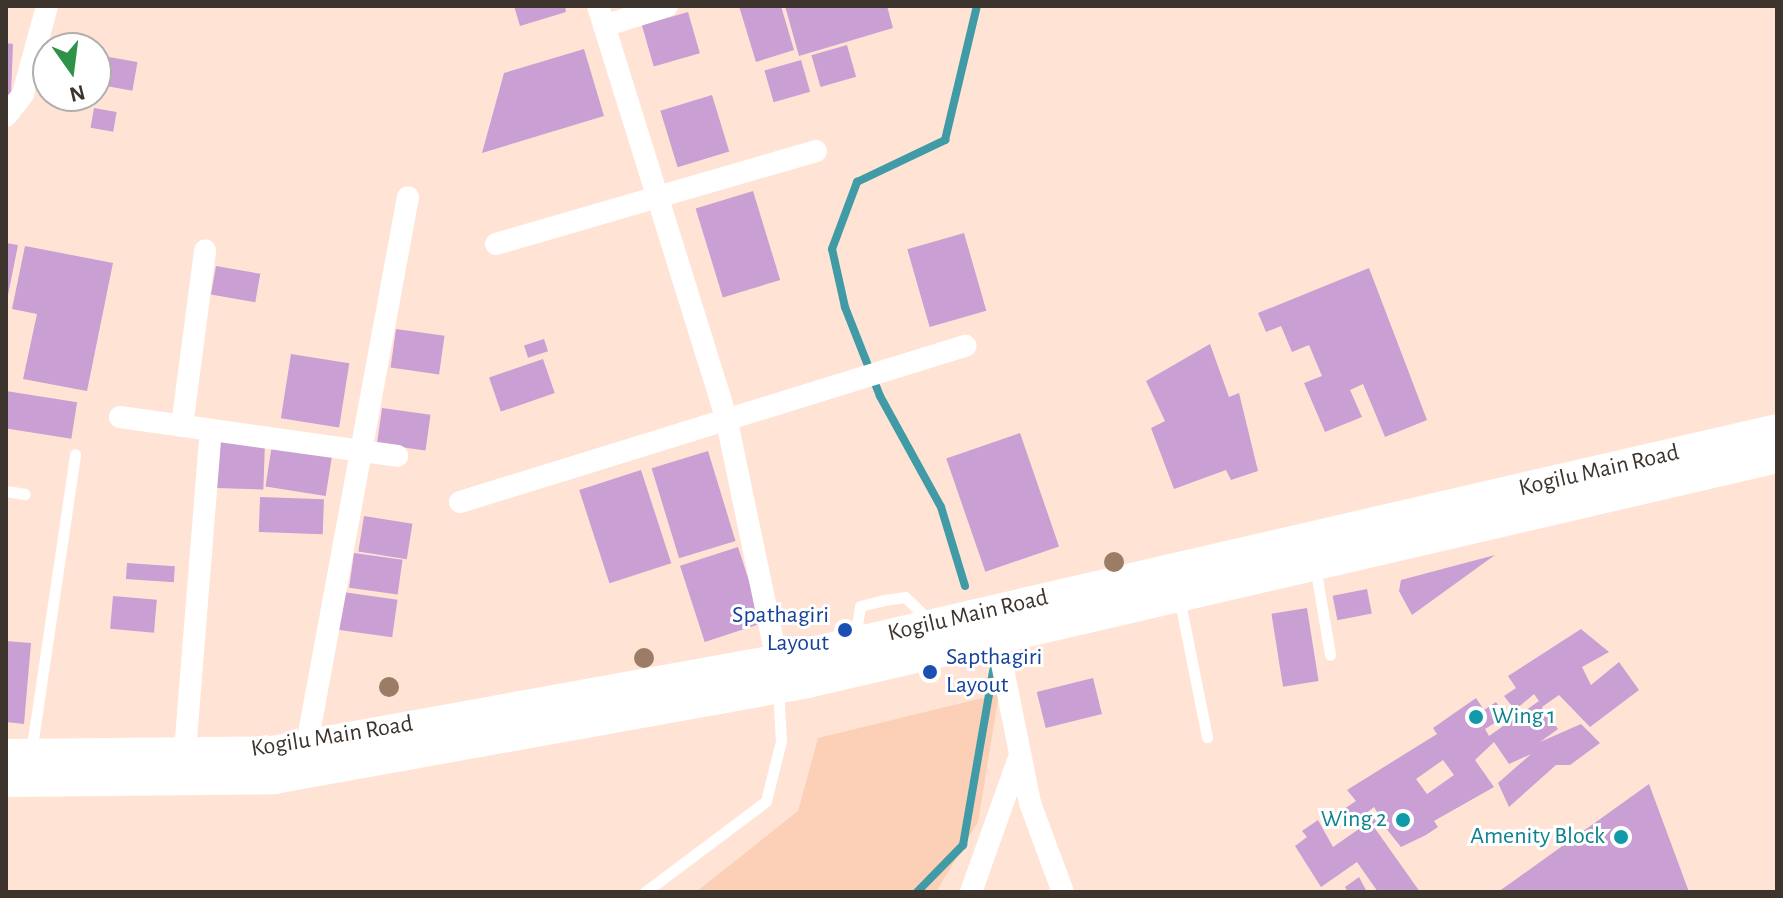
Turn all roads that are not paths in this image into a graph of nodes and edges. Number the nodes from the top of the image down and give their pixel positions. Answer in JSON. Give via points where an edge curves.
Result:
{"nodes":[{"id":1,"x":47,"y":6,"type":"edge"},
{"id":2,"x":667,"y":6,"type":"edge"},
{"id":3,"x":601,"y":16,"type":"edge"},
{"id":4,"x":6,"y":116,"type":"edge"},
{"id":5,"x":816,"y":151,"type":"dead end"},
{"id":6,"x":408,"y":197,"type":"dead end"},
{"id":7,"x":655,"y":198,"type":"junction"},
{"id":8,"x":496,"y":244,"type":"dead end"},
{"id":9,"x":205,"y":251,"type":"dead end"},
{"id":10,"x":965,"y":346,"type":"dead end"},
{"id":11,"x":120,"y":417,"type":"dead end"},
{"id":12,"x":726,"y":417,"type":"junction"},
{"id":13,"x":182,"y":426,"type":"junction"},
{"id":14,"x":1777,"y":429,"type":"edge"},
{"id":15,"x":211,"y":430,"type":"junction"},
{"id":16,"x":362,"y":450,"type":"junction"},
{"id":17,"x":75,"y":454,"type":"dead end"},
{"id":18,"x":397,"y":456,"type":"dead end"},
{"id":19,"x":1777,"y":458,"type":"edge"},
{"id":20,"x":1691,"y":465,"type":"junction"},
{"id":21,"x":6,"y":491,"type":"edge"},
{"id":22,"x":25,"y":494,"type":"dead end"},
{"id":23,"x":460,"y":502,"type":"dead end"},
{"id":24,"x":1314,"y":565,"type":"junction"},
{"id":25,"x":1179,"y":596,"type":"junction"},
{"id":26,"x":995,"y":625,"type":"junction"},
{"id":27,"x":1330,"y":655,"type":"dead end"},
{"id":28,"x":779,"y":673,"type":"junction"},
{"id":29,"x":1207,"y":737,"type":"dead end"},
{"id":30,"x":307,"y":744,"type":"junction"},
{"id":31,"x":185,"y":751,"type":"junction"},
{"id":32,"x":19,"y":754,"type":"edge"},
{"id":33,"x":1020,"y":754,"type":"junction"},
{"id":34,"x":6,"y":782,"type":"edge"},
{"id":35,"x":645,"y":892,"type":"edge"},
{"id":36,"x":971,"y":892,"type":"edge"},
{"id":37,"x":1063,"y":892,"type":"edge"}],
"edges":[{"from":1,"to":4,"type":"street","via":[[23,94]]},
{"from":2,"to":3,"type":"street"},
{"from":3,"to":7,"type":"street"},
{"from":5,"to":7,"type":"street"},
{"from":6,"to":16,"type":"street"},
{"from":7,"to":8,"type":"street"},
{"from":7,"to":12,"type":"street"},
{"from":9,"to":13,"type":"street"},
{"from":10,"to":12,"type":"street"},
{"from":11,"to":13,"type":"street"},
{"from":12,"to":23,"type":"street"},
{"from":12,"to":28,"type":"street"},
{"from":13,"to":15,"type":"street"},
{"from":14,"to":20,"type":"main road","name":"Kogilu Main Road"},
{"from":15,"to":16,"type":"street"},
{"from":15,"to":31,"type":"street"},
{"from":16,"to":18,"type":"street"},
{"from":16,"to":30,"type":"street"},
{"from":17,"to":32,"type":"lane"},
{"from":19,"to":20,"type":"main road","name":"Kogilu Main Road"},
{"from":20,"to":24,"type":"main road","name":"Kogilu Main Road"},
{"from":20,"to":26,"type":"main road","name":"Kogilu Main Road"},
{"from":21,"to":22,"type":"lane"},
{"from":24,"to":25,"type":"main road","name":"Kogilu Main Road"},
{"from":24,"to":27,"type":"lane"},
{"from":25,"to":26,"type":"main road","name":"Kogilu Main Road"},
{"from":25,"to":29,"type":"lane"},
{"from":26,"to":28,"type":"main road","name":"Kogilu Main Road"},
{"from":26,"to":28,"type":"main road","name":"Kogilu Main Road","via":[[932,624],[855,642]]},
{"from":26,"to":33,"type":"street"},
{"from":28,"to":30,"type":"main road","name":"Kogilu Main Road"},
{"from":28,"to":34,"type":"main road","name":"Kogilu Main Road","via":[[274,779]]},
{"from":28,"to":35,"type":"lane","via":[[781,741],[766,801]]},
{"from":30,"to":31,"type":"main road","name":"Kogilu Main Road"},
{"from":31,"to":32,"type":"main road","name":"Kogilu Main Road"},
{"from":33,"to":36,"type":"street"},
{"from":33,"to":37,"type":"street"}]}
